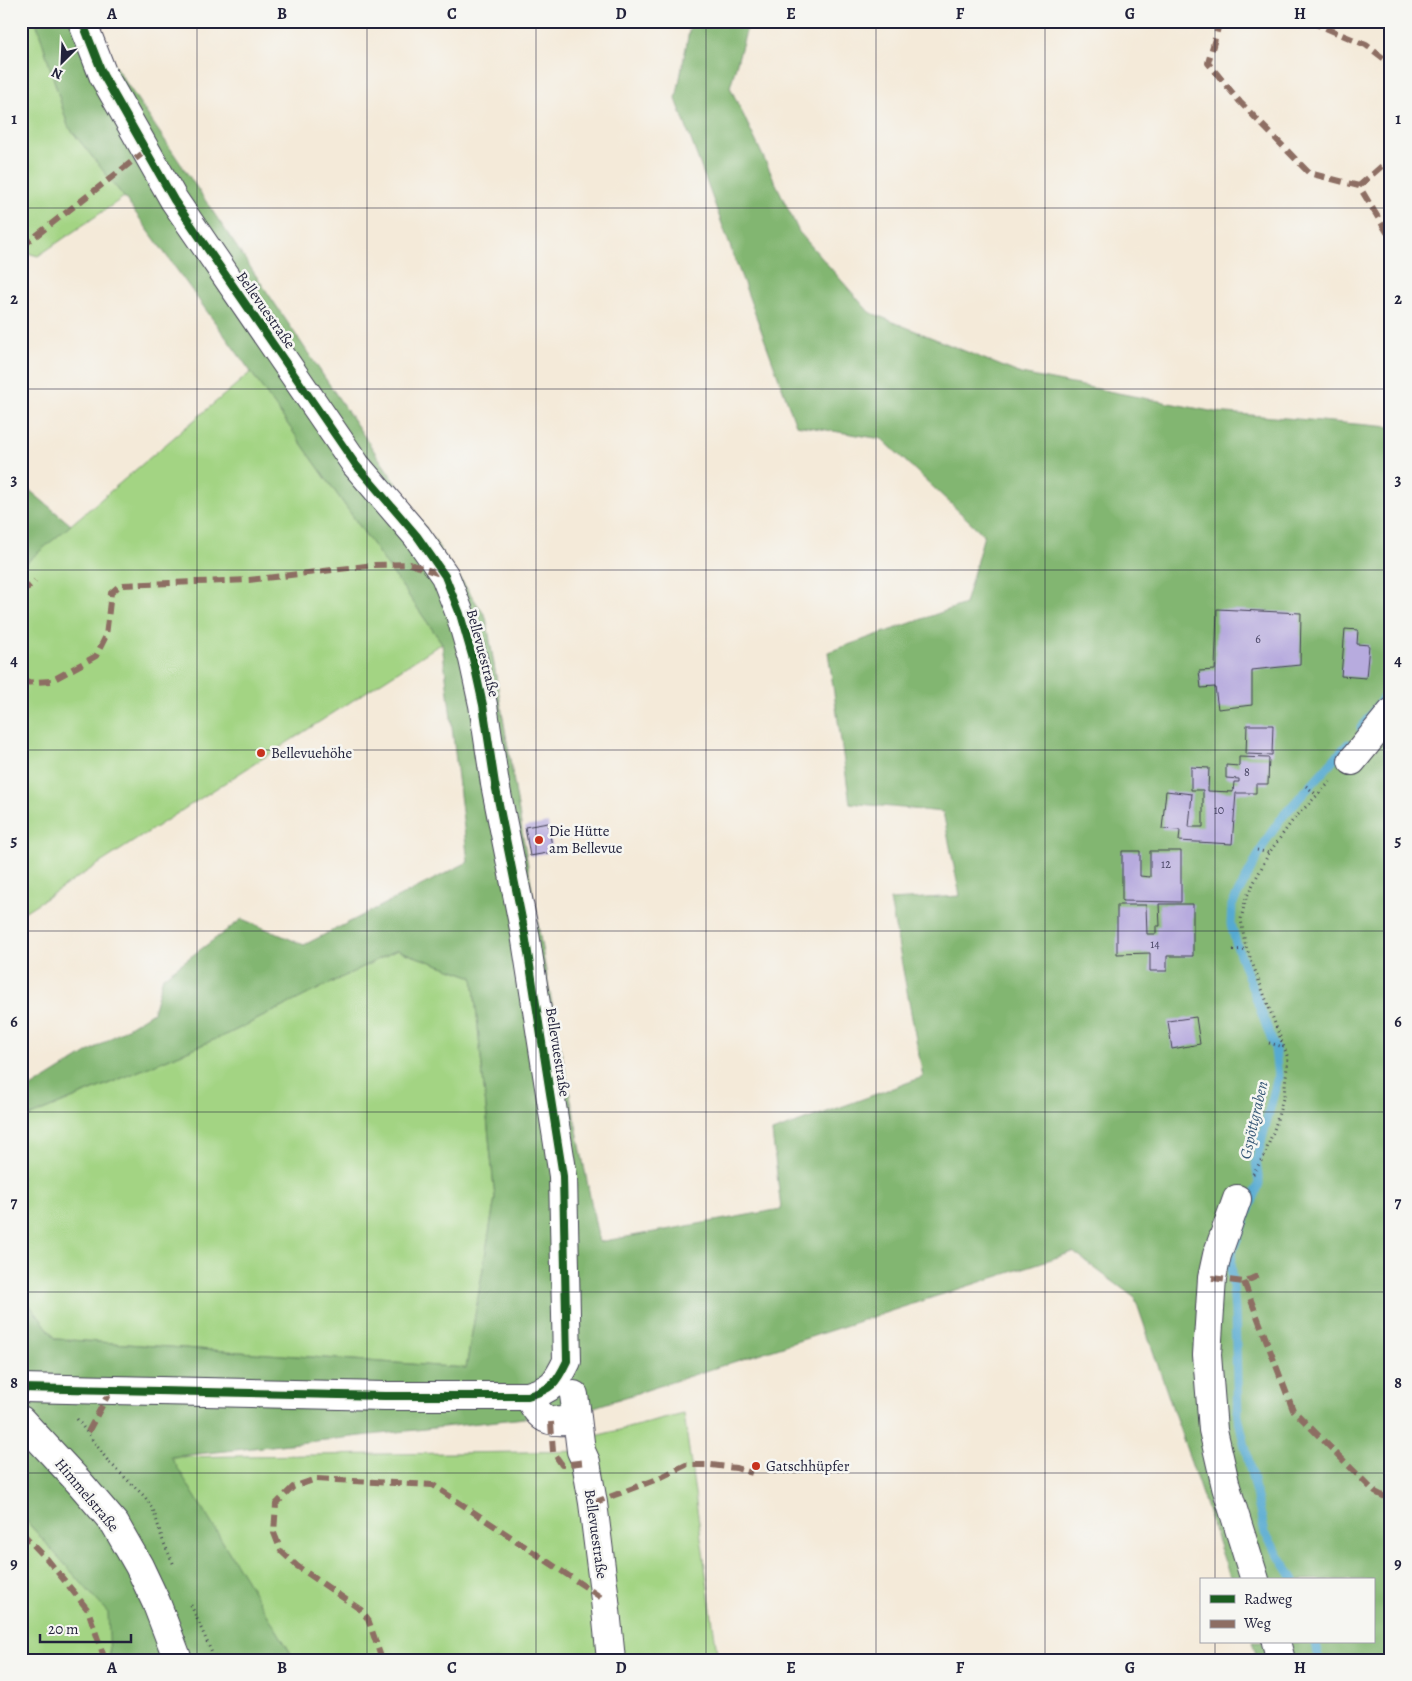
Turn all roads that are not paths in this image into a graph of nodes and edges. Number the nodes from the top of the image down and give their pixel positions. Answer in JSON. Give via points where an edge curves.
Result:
{"nodes":[{"id":1,"x":82,"y":21,"type":"edge"},
{"id":2,"x":1391,"y":714,"type":"edge"},
{"id":3,"x":1352,"y":761,"type":"road end"},
{"id":4,"x":1244,"y":1188,"type":"road end"},
{"id":5,"x":567,"y":1361,"type":"junction"},
{"id":6,"x":21,"y":1388,"type":"edge"},
{"id":7,"x":537,"y":1393,"type":"junction"},
{"id":8,"x":576,"y":1409,"type":"junction"},
{"id":9,"x":21,"y":1420,"type":"edge"},
{"id":10,"x":1255,"y":1578,"type":"edge"},
{"id":11,"x":1277,"y":1644,"type":"edge"},
{"id":12,"x":178,"y":1660,"type":"edge"},
{"id":13,"x":610,"y":1660,"type":"edge"},
{"id":14,"x":1282,"y":1660,"type":"edge"}],
"edges":[{"from":1,"to":5,"type":"street","name":"Bellevuestraße","via":[[103,75],[174,200],[356,465],[417,536],[445,576],[460,614],[483,705],[525,934],[563,1176]]},
{"from":2,"to":3,"type":"street"},
{"from":4,"to":10,"type":"street","via":[[1216,1255],[1207,1355],[1213,1430],[1226,1486]]},
{"from":5,"to":7,"type":"street","via":[[560,1376]]},
{"from":5,"to":8,"type":"street","name":"Bellevuestraße"},
{"from":6,"to":7,"type":"street","via":[[366,1396]]},
{"from":7,"to":8,"type":"street","via":[[537,1412],[551,1422],[566,1420]]},
{"from":8,"to":13,"type":"street","name":"Bellevuestraße","via":[[581,1451],[593,1503]]},
{"from":9,"to":12,"type":"street","name":"Himmelstraße","via":[[115,1524],[156,1602]]},
{"from":11,"to":14,"type":"street"}]}
